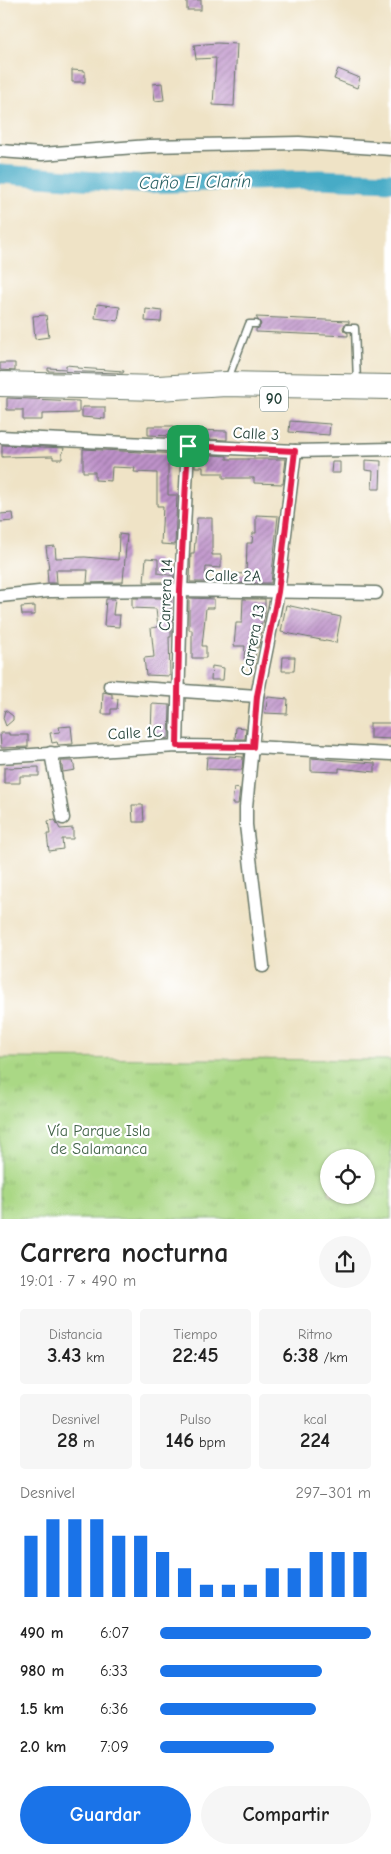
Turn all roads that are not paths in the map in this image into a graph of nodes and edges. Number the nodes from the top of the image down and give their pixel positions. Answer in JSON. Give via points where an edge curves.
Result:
{"nodes":[{"id":1,"x":391,"y":149,"type":"edge"},
{"id":2,"x":0,"y":151,"type":"edge"},
{"id":3,"x":256,"y":324,"type":"dead end"},
{"id":4,"x":348,"y":328,"type":"dead end"},
{"id":5,"x":0,"y":384,"type":"edge"},
{"id":6,"x":226,"y":384,"type":"junction"},
{"id":7,"x":357,"y":386,"type":"junction"},
{"id":8,"x":391,"y":387,"type":"edge"},
{"id":9,"x":158,"y":388,"type":"junction"},
{"id":10,"x":391,"y":401,"type":"edge"},
{"id":11,"x":0,"y":436,"type":"edge"},
{"id":12,"x":188,"y":446,"type":"junction"},
{"id":13,"x":391,"y":449,"type":"edge"},
{"id":14,"x":295,"y":451,"type":"junction"},
{"id":15,"x":180,"y":590,"type":"junction"},
{"id":16,"x":278,"y":592,"type":"junction"},
{"id":17,"x":376,"y":593,"type":"dead end"},
{"id":18,"x":0,"y":596,"type":"edge"},
{"id":19,"x":110,"y":686,"type":"dead end"},
{"id":20,"x":179,"y":690,"type":"junction"},
{"id":21,"x":257,"y":696,"type":"junction"},
{"id":22,"x":177,"y":746,"type":"junction"},
{"id":23,"x":253,"y":747,"type":"junction"},
{"id":24,"x":51,"y":753,"type":"junction"},
{"id":25,"x":391,"y":754,"type":"edge"},
{"id":26,"x":0,"y":757,"type":"edge"},
{"id":27,"x":63,"y":818,"type":"dead end"},
{"id":28,"x":263,"y":966,"type":"dead end"}],
"edges":[{"from":1,"to":2,"type":"street","via":[[299,143],[150,146],[42,154]]},
{"from":3,"to":6,"type":"lane","via":[[249,324]]},
{"from":4,"to":7,"type":"lane","via":[[355,328]]},
{"from":5,"to":9,"type":"highway","number":"90"},
{"from":6,"to":7,"type":"highway","number":"90"},
{"from":6,"to":9,"type":"highway","number":"90"},
{"from":7,"to":8,"type":"highway","number":"90"},
{"from":9,"to":10,"type":"highway","number":"90","via":[[226,398]]},
{"from":11,"to":12,"type":"street","name":"Calle 3"},
{"from":12,"to":14,"type":"street","name":"Calle 3"},
{"from":12,"to":15,"type":"street","name":"Carrera 14"},
{"from":13,"to":14,"type":"street","name":"Calle 3"},
{"from":14,"to":16,"type":"street","name":"Carrera 13"},
{"from":15,"to":16,"type":"street","name":"Calle 2A"},
{"from":15,"to":18,"type":"street","name":"Calle 2A","via":[[49,591]]},
{"from":15,"to":20,"type":"street","name":"Carrera 14"},
{"from":16,"to":17,"type":"street","name":"Calle 2A"},
{"from":16,"to":21,"type":"street","name":"Carrera 13"},
{"from":19,"to":20,"type":"street"},
{"from":20,"to":21,"type":"street"},
{"from":20,"to":22,"type":"street","name":"Carrera 14"},
{"from":21,"to":23,"type":"street","name":"Carrera 13"},
{"from":22,"to":23,"type":"street","name":"Calle 1C"},
{"from":22,"to":24,"type":"street","name":"Calle 1C"},
{"from":23,"to":25,"type":"street","name":"Calle 1C"},
{"from":23,"to":28,"type":"street","name":"Carrera 13","via":[[246,817]]},
{"from":24,"to":26,"type":"street","name":"Calle 1C"},
{"from":24,"to":27,"type":"street"}]}
